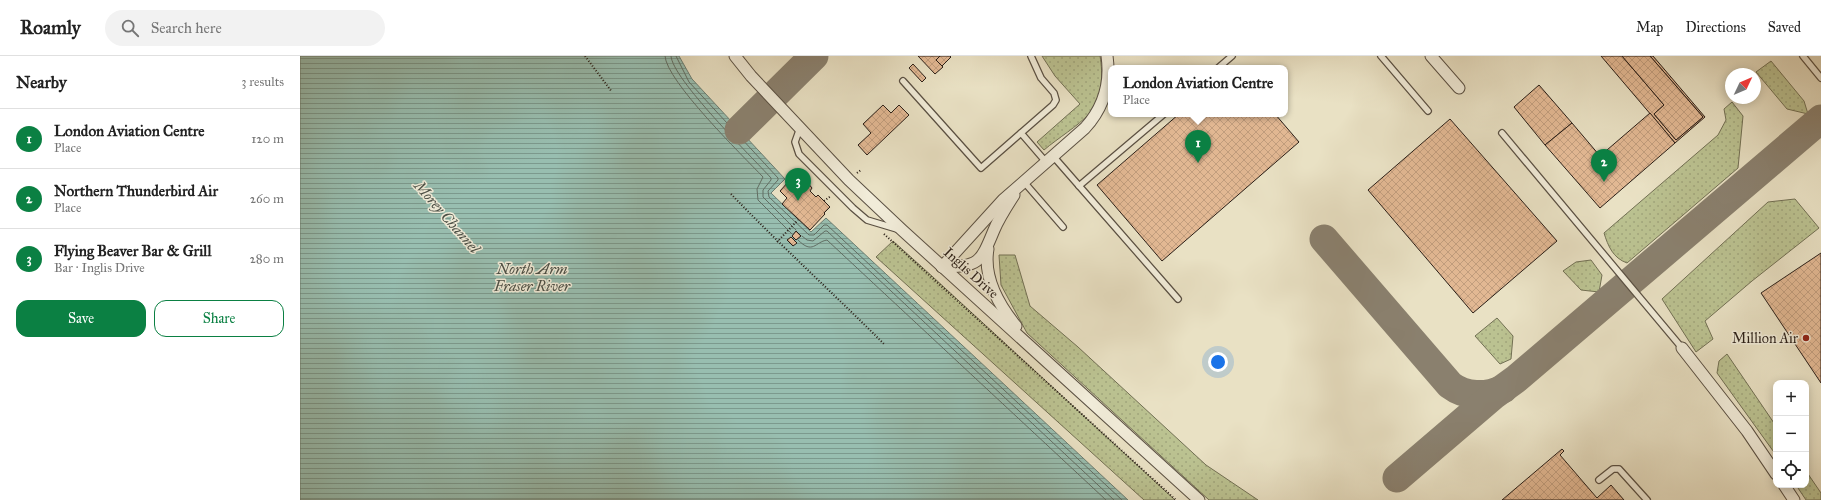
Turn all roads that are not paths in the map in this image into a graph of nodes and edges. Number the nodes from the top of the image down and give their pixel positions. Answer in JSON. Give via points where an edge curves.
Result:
{"nodes":[{"id":1,"x":735,"y":56,"type":"edge"},
{"id":2,"x":1031,"y":56,"type":"edge"},
{"id":3,"x":1107,"y":56,"type":"edge"},
{"id":4,"x":1232,"y":56,"type":"edge"},
{"id":5,"x":1381,"y":56,"type":"edge"},
{"id":6,"x":1431,"y":56,"type":"edge"},
{"id":7,"x":1803,"y":56,"type":"edge"},
{"id":8,"x":1222,"y":65,"type":"edge"},
{"id":9,"x":1821,"y":78,"type":"edge"},
{"id":10,"x":903,"y":82,"type":"dead end"},
{"id":11,"x":1459,"y":88,"type":"dead end"},
{"id":12,"x":1428,"y":112,"type":"dead end"},
{"id":13,"x":1160,"y":117,"type":"edge"},
{"id":14,"x":800,"y":128,"type":"junction"},
{"id":15,"x":1021,"y":133,"type":"junction"},
{"id":16,"x":1502,"y":133,"type":"dead end"},
{"id":17,"x":1049,"y":159,"type":"junction"},
{"id":18,"x":1023,"y":183,"type":"junction"},
{"id":19,"x":1079,"y":186,"type":"junction"},
{"id":20,"x":1063,"y":227,"type":"dead end"},
{"id":21,"x":902,"y":230,"type":"junction"},
{"id":22,"x":990,"y":242,"type":"junction"},
{"id":23,"x":942,"y":267,"type":"junction"},
{"id":24,"x":1178,"y":299,"type":"dead end"},
{"id":25,"x":1032,"y":347,"type":"junction"},
{"id":26,"x":1682,"y":348,"type":"joint"},
{"id":27,"x":1773,"y":470,"type":"edge"},
{"id":28,"x":1599,"y":480,"type":"dead end"},
{"id":29,"x":1786,"y":488,"type":"edge"},
{"id":30,"x":1199,"y":500,"type":"edge"},
{"id":31,"x":1646,"y":500,"type":"edge"},
{"id":32,"x":1794,"y":500,"type":"edge"}],
"edges":[{"from":1,"to":14,"type":"street","name":"Inglis Drive"},
{"from":2,"to":15,"type":"lane","via":[[1041,78],[1054,93],[1056,100]]},
{"from":3,"to":17,"type":"street","via":[[1106,91],[1098,111],[1085,128]]},
{"from":4,"to":8,"type":"lane"},
{"from":5,"to":12,"type":"lane"},
{"from":6,"to":11,"type":"street"},
{"from":7,"to":9,"type":"lane"},
{"from":10,"to":15,"type":"lane","via":[[981,168]]},
{"from":13,"to":19,"type":"lane"},
{"from":14,"to":21,"type":"street","name":"Inglis Drive","via":[[849,180]]},
{"from":14,"to":21,"type":"lane","via":[[795,142],[799,154],[868,220]]},
{"from":15,"to":17,"type":"lane"},
{"from":16,"to":26,"type":"lane"},
{"from":17,"to":18,"type":"street"},
{"from":17,"to":19,"type":"lane"},
{"from":18,"to":20,"type":"lane"},
{"from":18,"to":22,"type":"street","via":[[999,220]]},
{"from":18,"to":23,"type":"street","via":[[1003,200]]},
{"from":19,"to":24,"type":"lane"},
{"from":21,"to":23,"type":"street","name":"Inglis Drive"},
{"from":22,"to":23,"type":"street","via":[[983,256],[972,264]]},
{"from":22,"to":25,"type":"street","via":[[987,260],[992,288],[1010,319]]},
{"from":23,"to":25,"type":"street","name":"Inglis Drive"},
{"from":25,"to":30,"type":"street","name":"Inglis Drive"},
{"from":26,"to":27,"type":"street","via":[[1747,431]]},
{"from":28,"to":31,"type":"lane","via":[[1613,469],[1619,470]]},
{"from":29,"to":32,"type":"street"}]}
